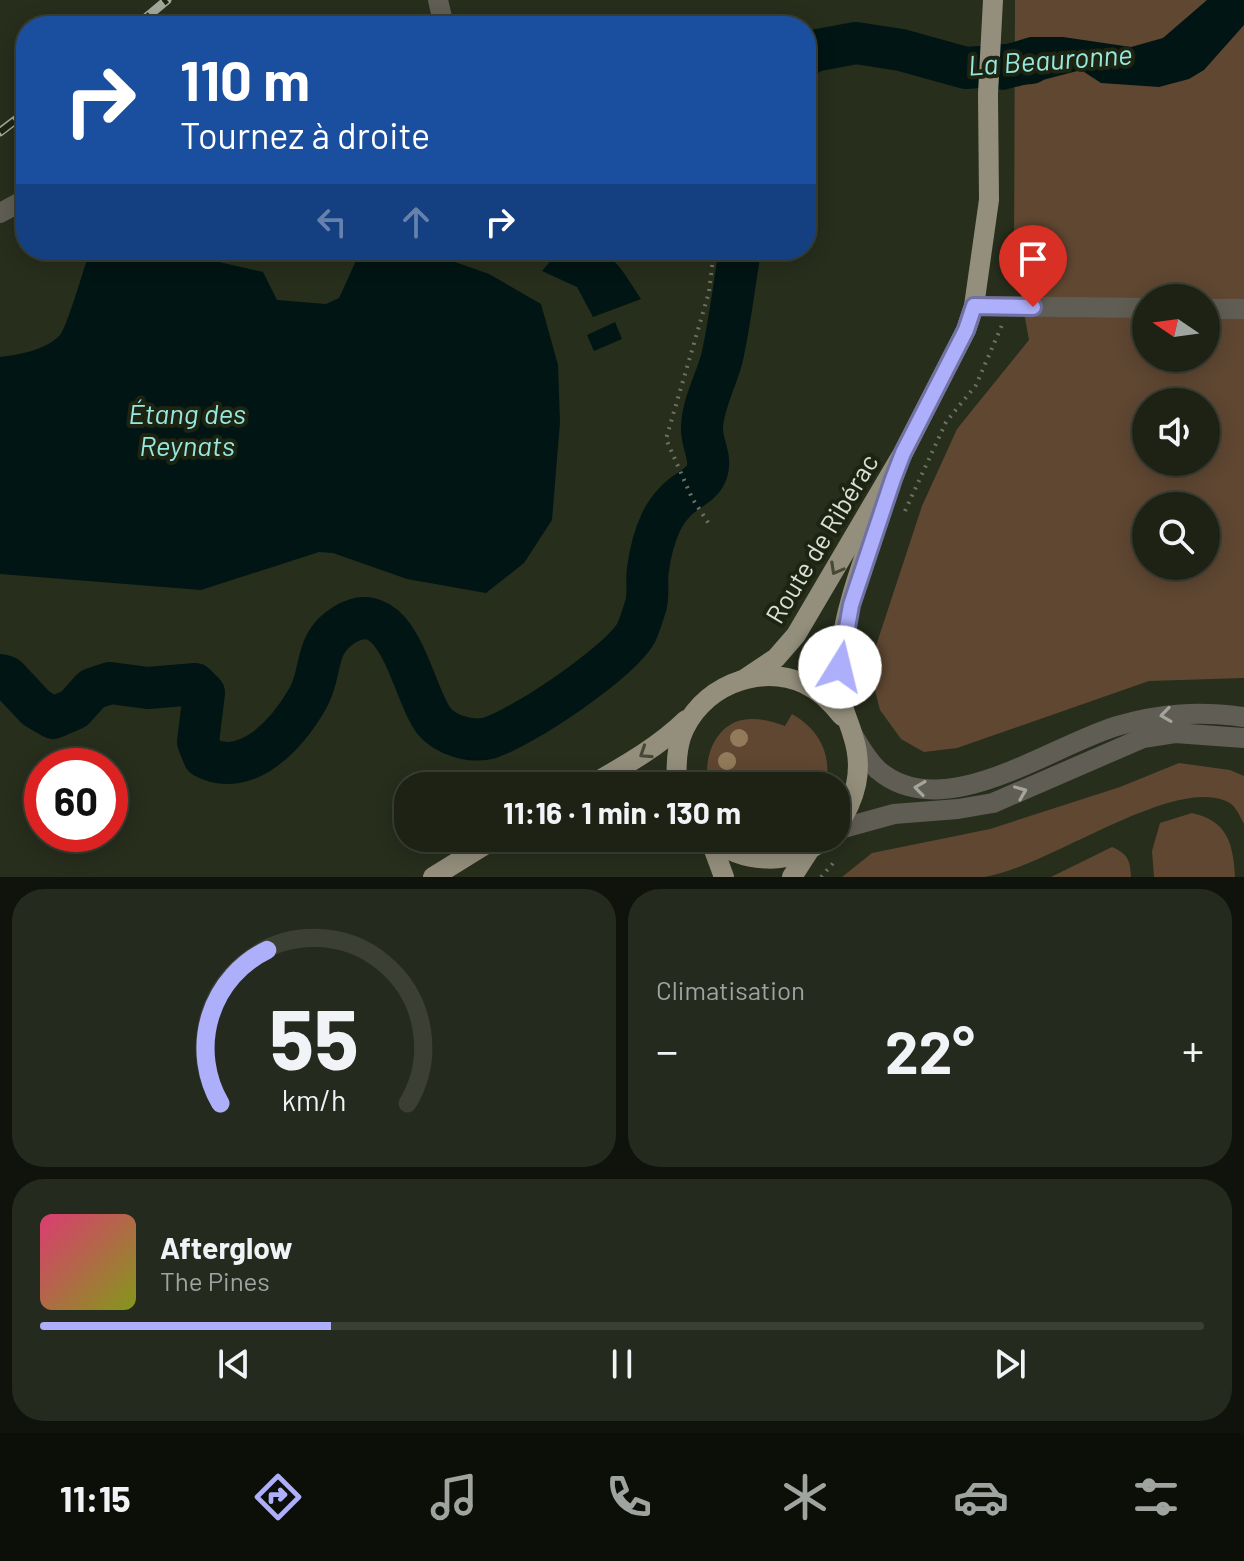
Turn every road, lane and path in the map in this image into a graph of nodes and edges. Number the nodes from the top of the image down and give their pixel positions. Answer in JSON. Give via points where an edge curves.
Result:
{"nodes":[{"id":1,"x":993,"y":0,"type":"edge"},
{"id":2,"x":713,"y":260,"type":"edge"},
{"id":3,"x":974,"y":306,"type":"junction"},
{"id":4,"x":1005,"y":307,"type":"junction"},
{"id":5,"x":1132,"y":308,"type":"edge"},
{"id":6,"x":1220,"y":309,"type":"edge"},
{"id":7,"x":1244,"y":309,"type":"edge"},
{"id":8,"x":903,"y":453,"type":"junction"},
{"id":9,"x":901,"y":520,"type":"dead end"},
{"id":10,"x":711,"y":527,"type":"dead end"},
{"id":11,"x":746,"y":678,"type":"junction"},
{"id":12,"x":695,"y":712,"type":"junction"},
{"id":13,"x":1244,"y":717,"type":"edge"},
{"id":14,"x":850,"y":728,"type":"junction"},
{"id":15,"x":1244,"y":738,"type":"edge"},
{"id":16,"x":613,"y":772,"type":"edge"},
{"id":17,"x":676,"y":772,"type":"edge"},
{"id":18,"x":850,"y":807,"type":"edge"},
{"id":19,"x":850,"y":825,"type":"edge"},
{"id":20,"x":473,"y":852,"type":"edge"},
{"id":21,"x":715,"y":852,"type":"edge"},
{"id":22,"x":734,"y":852,"type":"edge"},
{"id":23,"x":797,"y":852,"type":"edge"},
{"id":24,"x":812,"y":852,"type":"edge"},
{"id":25,"x":433,"y":877,"type":"edge"},
{"id":26,"x":724,"y":877,"type":"edge"},
{"id":27,"x":792,"y":877,"type":"edge"}],
"edges":[{"from":1,"to":3,"type":"main road","name":"Route de Ribérac","via":[[989,200]]},
{"from":2,"to":10,"type":"path","via":[[709,292],[666,439]]},
{"from":3,"to":4,"type":"street"},
{"from":3,"to":8,"type":"main road","name":"Route de Ribérac"},
{"from":4,"to":5,"type":"street"},
{"from":4,"to":9,"type":"path","via":[[1002,328],[976,385],[946,422]]},
{"from":6,"to":7,"type":"street"},
{"from":8,"to":11,"type":"main road","name":"Route de Ribérac","one_way":true,"via":[[796,635],[776,658]]},
{"from":8,"to":14,"type":"main road","name":"Route de Ribérac","via":[[868,547],[841,650],[838,684]]},
{"from":11,"to":12,"type":"main road","name":"Route de Ribérac","via":[[709,697]]},
{"from":11,"to":14,"type":"main road","name":"Route de Ribérac","via":[[775,676],[804,683],[829,699]]},
{"from":12,"to":16,"type":"main road","one_way":true,"via":[[653,748]]},
{"from":12,"to":17,"type":"main road","name":"Route de Ribérac","via":[[682,734]]},
{"from":13,"to":14,"type":"street","one_way":true,"via":[[1210,712],[1151,717],[968,786],[936,790],[905,786],[877,769]]},
{"from":14,"to":18,"type":"main road","name":"Route de Ribérac","via":[[859,760]]},
{"from":19,"to":15,"type":"street","one_way":true,"via":[[894,814],[993,803],[1143,738],[1175,733]]},
{"from":20,"to":25,"type":"main road"},
{"from":21,"to":26,"type":"main road"},
{"from":22,"to":23,"type":"main road","via":[[752,858]]},
{"from":24,"to":27,"type":"main road"}]}
